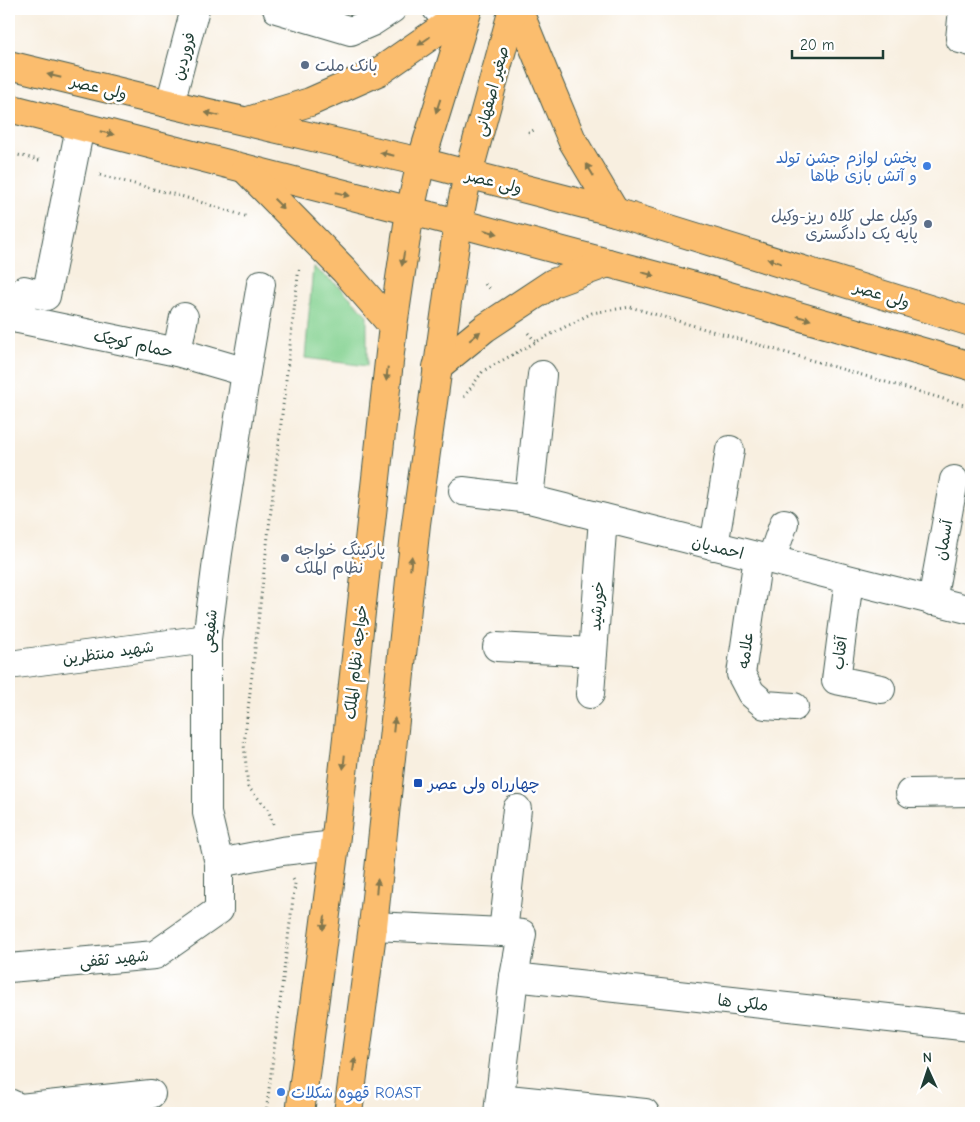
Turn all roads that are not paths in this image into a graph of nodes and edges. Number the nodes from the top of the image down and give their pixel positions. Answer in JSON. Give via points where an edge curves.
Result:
{"nodes":[{"id":1,"x":195,"y":9,"type":"edge"},
{"id":2,"x":277,"y":9,"type":"edge"},
{"id":3,"x":392,"y":9,"type":"edge"},
{"id":4,"x":513,"y":9,"type":"edge"},
{"id":5,"x":518,"y":9,"type":"edge"},
{"id":6,"x":963,"y":9,"type":"edge"},
{"id":7,"x":453,"y":12,"type":"edge"},
{"id":8,"x":971,"y":42,"type":"edge"},
{"id":9,"x":9,"y":65,"type":"edge"},
{"id":10,"x":170,"y":104,"type":"junction"},
{"id":11,"x":9,"y":108,"type":"edge"},
{"id":12,"x":246,"y":122,"type":"junction"},
{"id":13,"x":80,"y":127,"type":"junction"},
{"id":14,"x":421,"y":162,"type":"junction"},
{"id":15,"x":245,"y":169,"type":"junction"},
{"id":16,"x":468,"y":174,"type":"junction"},
{"id":17,"x":410,"y":211,"type":"junction"},
{"id":18,"x":615,"y":212,"type":"junction"},
{"id":19,"x":458,"y":223,"type":"junction"},
{"id":20,"x":608,"y":263,"type":"junction"},
{"id":21,"x":261,"y":284,"type":"dead end"},
{"id":22,"x":184,"y":317,"type":"dead end"},
{"id":23,"x":14,"y":318,"type":"edge"},
{"id":24,"x":971,"y":322,"type":"edge"},
{"id":25,"x":393,"y":326,"type":"junction"},
{"id":26,"x":177,"y":352,"type":"junction"},
{"id":27,"x":971,"y":366,"type":"edge"},
{"id":28,"x":437,"y":367,"type":"junction"},
{"id":29,"x":246,"y":372,"type":"junction"},
{"id":30,"x":542,"y":375,"type":"dead end"},
{"id":31,"x":730,"y":450,"type":"dead end"},
{"id":32,"x":954,"y":480,"type":"dead end"},
{"id":33,"x":463,"y":491,"type":"dead end"},
{"id":34,"x":529,"y":499,"type":"junction"},
{"id":35,"x":602,"y":518,"type":"junction"},
{"id":36,"x":784,"y":523,"type":"dead end"},
{"id":37,"x":714,"y":546,"type":"junction"},
{"id":38,"x":764,"y":559,"type":"junction"},
{"id":39,"x":849,"y":580,"type":"junction"},
{"id":40,"x":932,"y":601,"type":"junction"},
{"id":41,"x":971,"y":610,"type":"edge"},
{"id":42,"x":207,"y":639,"type":"junction"},
{"id":43,"x":497,"y":647,"type":"dead end"},
{"id":44,"x":593,"y":652,"type":"junction"},
{"id":45,"x":9,"y":665,"type":"edge"},
{"id":46,"x":881,"y":689,"type":"dead end"},
{"id":47,"x":590,"y":694,"type":"dead end"},
{"id":48,"x":794,"y":707,"type":"dead end"},
{"id":49,"x":971,"y":792,"type":"edge"},
{"id":50,"x":910,"y":793,"type":"dead end"},
{"id":51,"x":517,"y":809,"type":"dead end"},
{"id":52,"x":335,"y":845,"type":"junction"},
{"id":53,"x":219,"y":863,"type":"junction"},
{"id":54,"x":373,"y":926,"type":"junction"},
{"id":55,"x":502,"y":932,"type":"junction"},
{"id":56,"x":9,"y":968,"type":"edge"},
{"id":57,"x":514,"y":977,"type":"junction"},
{"id":58,"x":971,"y":1027,"type":"edge"},
{"id":59,"x":151,"y":1094,"type":"dead end"},
{"id":60,"x":9,"y":1103,"type":"edge"},
{"id":61,"x":499,"y":1106,"type":"edge"},
{"id":62,"x":300,"y":1113,"type":"edge"},
{"id":63,"x":348,"y":1113,"type":"edge"},
{"id":64,"x":645,"y":1113,"type":"edge"}],
"edges":[{"from":1,"to":10,"type":"street","name":"فروردین"},
{"from":2,"to":3,"type":"street","via":[[351,31]]},
{"from":4,"to":16,"type":"main road","name":"صغیر اصفهانی"},
{"from":18,"to":5,"type":"main road","one_way":true,"via":[[572,140]]},
{"from":6,"to":8,"type":"street","via":[[960,39]]},
{"from":7,"to":12,"type":"main road","one_way":true,"via":[[380,71],[310,102]]},
{"from":7,"to":14,"type":"main road","one_way":true},
{"from":10,"to":9,"type":"main road","name":"ولی عصر","one_way":true},
{"from":12,"to":10,"type":"main road","name":"ولی عصر","one_way":true},
{"from":11,"to":13,"type":"main road"},
{"from":14,"to":12,"type":"main road","name":"ولی عصر","one_way":true},
{"from":13,"to":15,"type":"main road","one_way":true},
{"from":13,"to":23,"type":"street","via":[[46,296],[24,290]]},
{"from":14,"to":16,"type":"main road","name":"ولی عصر"},
{"from":14,"to":17,"type":"main road","name":"خواجه نظام الملک"},
{"from":15,"to":17,"type":"main road","one_way":true},
{"from":15,"to":25,"type":"main road","one_way":true,"via":[[345,271]]},
{"from":16,"to":18,"type":"main road","name":"ولی عصر"},
{"from":16,"to":19,"type":"main road","name":"صغیر اصفهانی"},
{"from":17,"to":19,"type":"main road"},
{"from":17,"to":25,"type":"main road","name":"خواجه نظام الملک","one_way":true},
{"from":24,"to":18,"type":"main road","name":"ولی عصر","one_way":true},
{"from":19,"to":20,"type":"main road","one_way":true},
{"from":19,"to":28,"type":"main road"},
{"from":20,"to":27,"type":"main road","one_way":true},
{"from":28,"to":20,"type":"main road","one_way":true,"via":[[485,328],[553,283]]},
{"from":21,"to":29,"type":"street","name":"شفیعی"},
{"from":22,"to":26,"type":"street"},
{"from":23,"to":26,"type":"street","name":"حمام کوچک"},
{"from":25,"to":52,"type":"main road","name":"خواجه نظام الملک","one_way":true},
{"from":26,"to":29,"type":"street","name":"حمام کوچک"},
{"from":54,"to":28,"type":"main road","one_way":true,"via":[[416,524]]},
{"from":29,"to":42,"type":"street","name":"شفیعی"},
{"from":30,"to":34,"type":"street"},
{"from":31,"to":37,"type":"street"},
{"from":32,"to":40,"type":"street","name":"آسمان"},
{"from":33,"to":34,"type":"street","name":"احمدیان"},
{"from":34,"to":35,"type":"street","name":"احمدیان"},
{"from":35,"to":37,"type":"street","name":"احمدیان"},
{"from":35,"to":44,"type":"street","name":"خورشید"},
{"from":36,"to":38,"type":"street","name":"علامه"},
{"from":37,"to":38,"type":"street","name":"احمدیان"},
{"from":38,"to":39,"type":"street","name":"احمدیان"},
{"from":38,"to":48,"type":"street","name":"علامه","via":[[740,674],[751,693],[765,705]]},
{"from":39,"to":40,"type":"street","name":"احمدیان"},
{"from":39,"to":46,"type":"street","name":"آفتاب","via":[[836,680]]},
{"from":40,"to":41,"type":"street","name":"احمدیان"},
{"from":42,"to":45,"type":"street","name":"شهید منتظرین"},
{"from":42,"to":53,"type":"street","name":"شفیعی","via":[[207,813]]},
{"from":43,"to":44,"type":"street"},
{"from":44,"to":47,"type":"street","name":"خورشید"},
{"from":49,"to":50,"type":"street"},
{"from":51,"to":55,"type":"street"},
{"from":52,"to":53,"type":"street"},
{"from":52,"to":62,"type":"main road","name":"خواجه نظام الملک","one_way":true},
{"from":53,"to":56,"type":"street","name":"شهید ثقفی","via":[[219,910],[155,955]]},
{"from":54,"to":55,"type":"street"},
{"from":63,"to":54,"type":"main road","one_way":true},
{"from":55,"to":57,"type":"street","via":[[522,934]]},
{"from":57,"to":58,"type":"street","name":"ملکی ها"},
{"from":57,"to":61,"type":"street"},
{"from":59,"to":60,"type":"street","via":[[20,1108]]},
{"from":61,"to":64,"type":"street"}]}
